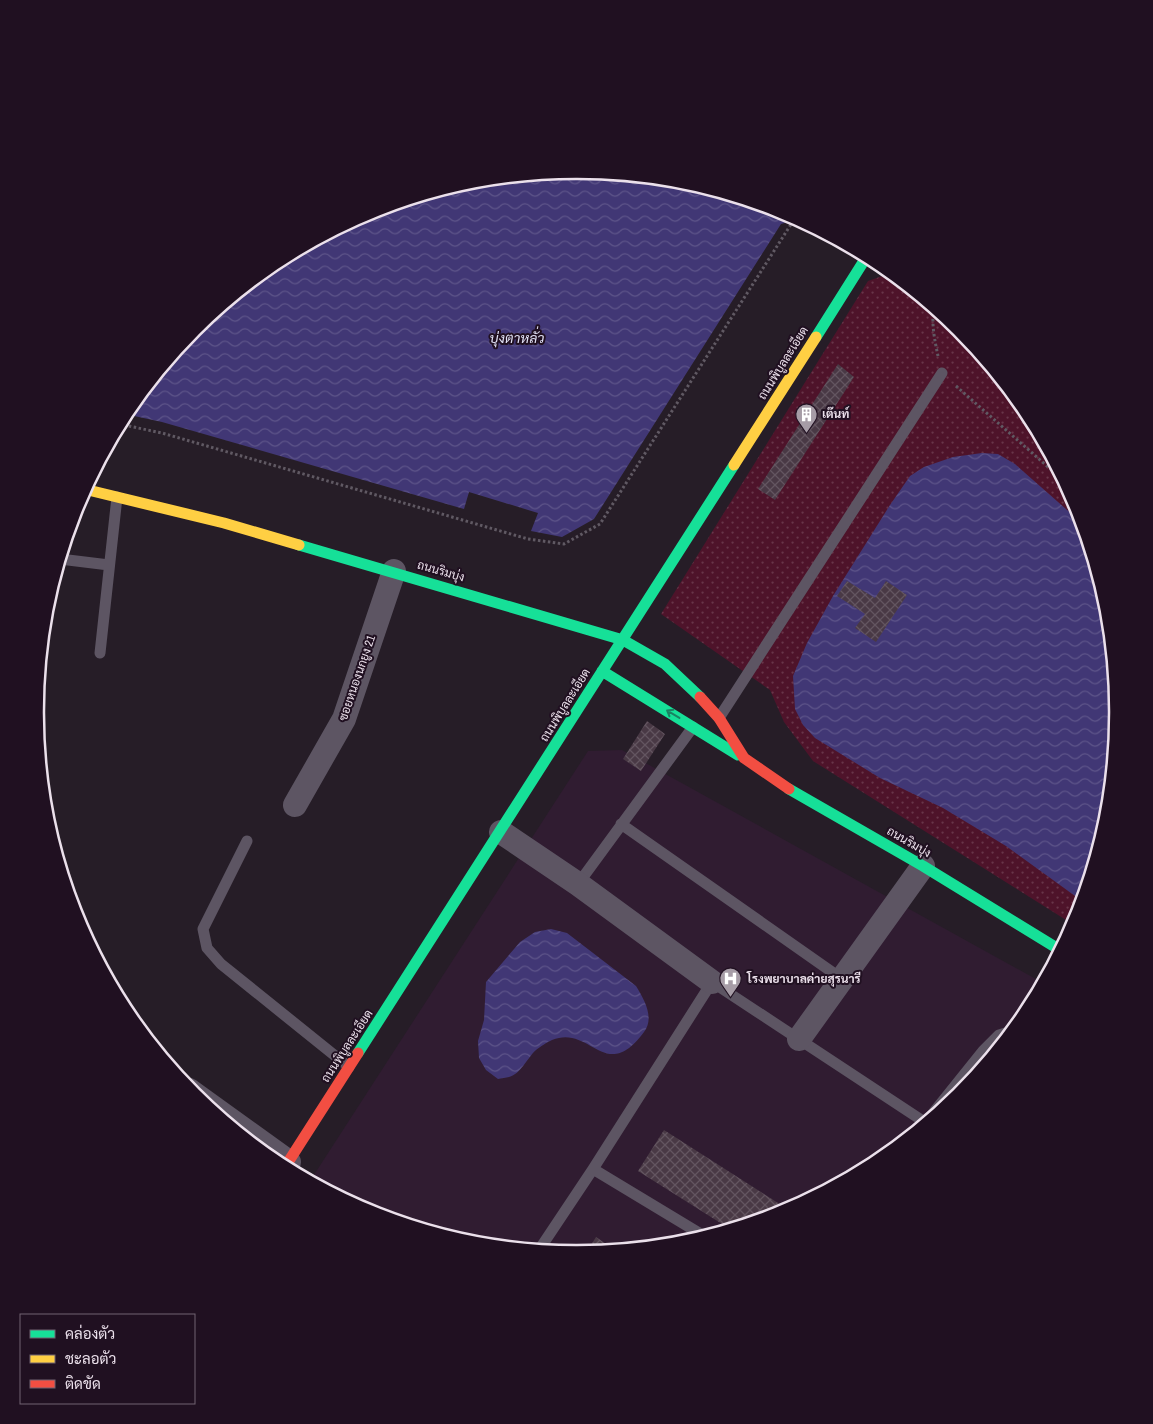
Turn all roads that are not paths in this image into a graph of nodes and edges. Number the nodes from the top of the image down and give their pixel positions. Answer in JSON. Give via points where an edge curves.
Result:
{"nodes":[{"id":1,"x":863,"y":263,"type":"edge"},
{"id":2,"x":942,"y":373,"type":"road end"},
{"id":3,"x":92,"y":491,"type":"edge"},
{"id":4,"x":117,"y":497,"type":"junction"},
{"id":5,"x":66,"y":560,"type":"edge"},
{"id":6,"x":110,"y":565,"type":"junction"},
{"id":7,"x":394,"y":572,"type":"junction"},
{"id":8,"x":623,"y":640,"type":"junction"},
{"id":9,"x":100,"y":653,"type":"dead end"},
{"id":10,"x":602,"y":671,"type":"junction"},
{"id":11,"x":719,"y":718,"type":"junction"},
{"id":12,"x":693,"y":726,"type":"junction"},
{"id":13,"x":744,"y":758,"type":"junction"},
{"id":14,"x":295,"y":805,"type":"dead end"},
{"id":15,"x":621,"y":824,"type":"junction"},
{"id":16,"x":501,"y":832,"type":"junction"},
{"id":17,"x":247,"y":841,"type":"dead end"},
{"id":18,"x":923,"y":866,"type":"junction"},
{"id":19,"x":578,"y":884,"type":"junction"},
{"id":20,"x":1055,"y":947,"type":"edge"},
{"id":21,"x":842,"y":979,"type":"junction"},
{"id":22,"x":712,"y":982,"type":"junction"},
{"id":23,"x":1000,"y":1035,"type":"edge"},
{"id":24,"x":798,"y":1039,"type":"junction"},
{"id":25,"x":350,"y":1067,"type":"junction"},
{"id":26,"x":953,"y":1089,"type":"edge"},
{"id":27,"x":920,"y":1119,"type":"edge"},
{"id":28,"x":289,"y":1160,"type":"edge"},
{"id":29,"x":593,"y":1169,"type":"junction"},
{"id":30,"x":696,"y":1231,"type":"edge"},
{"id":31,"x":543,"y":1244,"type":"edge"}],
"edges":[{"from":1,"to":8,"type":"main road","name":"ถนนพิบูลละเอียด"},
{"from":2,"to":11,"type":"lane"},
{"from":3,"to":4,"type":"main road","name":"ถนนริมบุ่ง"},
{"from":4,"to":6,"type":"lane"},
{"from":4,"to":7,"type":"main road","name":"ถนนริมบุ่ง","via":[[224,522]]},
{"from":5,"to":6,"type":"lane"},
{"from":6,"to":9,"type":"lane"},
{"from":7,"to":8,"type":"main road","name":"ถนนริมบุ่ง"},
{"from":7,"to":14,"type":"street","name":"ซอยหนองนกยูง 21","via":[[344,719]]},
{"from":8,"to":10,"type":"main road","name":"ถนนพิบูลละเอียด"},
{"from":8,"to":11,"type":"main road","name":"ถนนริมบุ่ง","via":[[665,664]]},
{"from":12,"to":10,"type":"main road","name":"ถนนริมบุ่ง","one_way":true},
{"from":10,"to":16,"type":"main road","name":"ถนนพิบูลละเอียด"},
{"from":11,"to":13,"type":"main road","name":"ถนนริมบุ่ง"},
{"from":12,"to":13,"type":"main road","name":"ถนนริมบุ่ง"},
{"from":12,"to":15,"type":"lane"},
{"from":13,"to":18,"type":"main road","name":"ถนนริมบุ่ง","via":[[788,788]]},
{"from":15,"to":19,"type":"lane"},
{"from":15,"to":21,"type":"lane"},
{"from":16,"to":19,"type":"street"},
{"from":16,"to":25,"type":"main road","name":"ถนนพิบูลละเอียด"},
{"from":17,"to":25,"type":"lane","via":[[203,929],[207,948],[221,964]]},
{"from":18,"to":20,"type":"main road","name":"ถนนริมบุ่ง"},
{"from":18,"to":21,"type":"street"},
{"from":19,"to":22,"type":"street"},
{"from":21,"to":24,"type":"street"},
{"from":22,"to":24,"type":"lane"},
{"from":22,"to":29,"type":"lane"},
{"from":23,"to":26,"type":"lane"},
{"from":24,"to":27,"type":"lane"},
{"from":25,"to":28,"type":"main road","name":"ถนนพิบูลละเอียด"},
{"from":29,"to":30,"type":"lane"},
{"from":29,"to":31,"type":"lane"}]}
